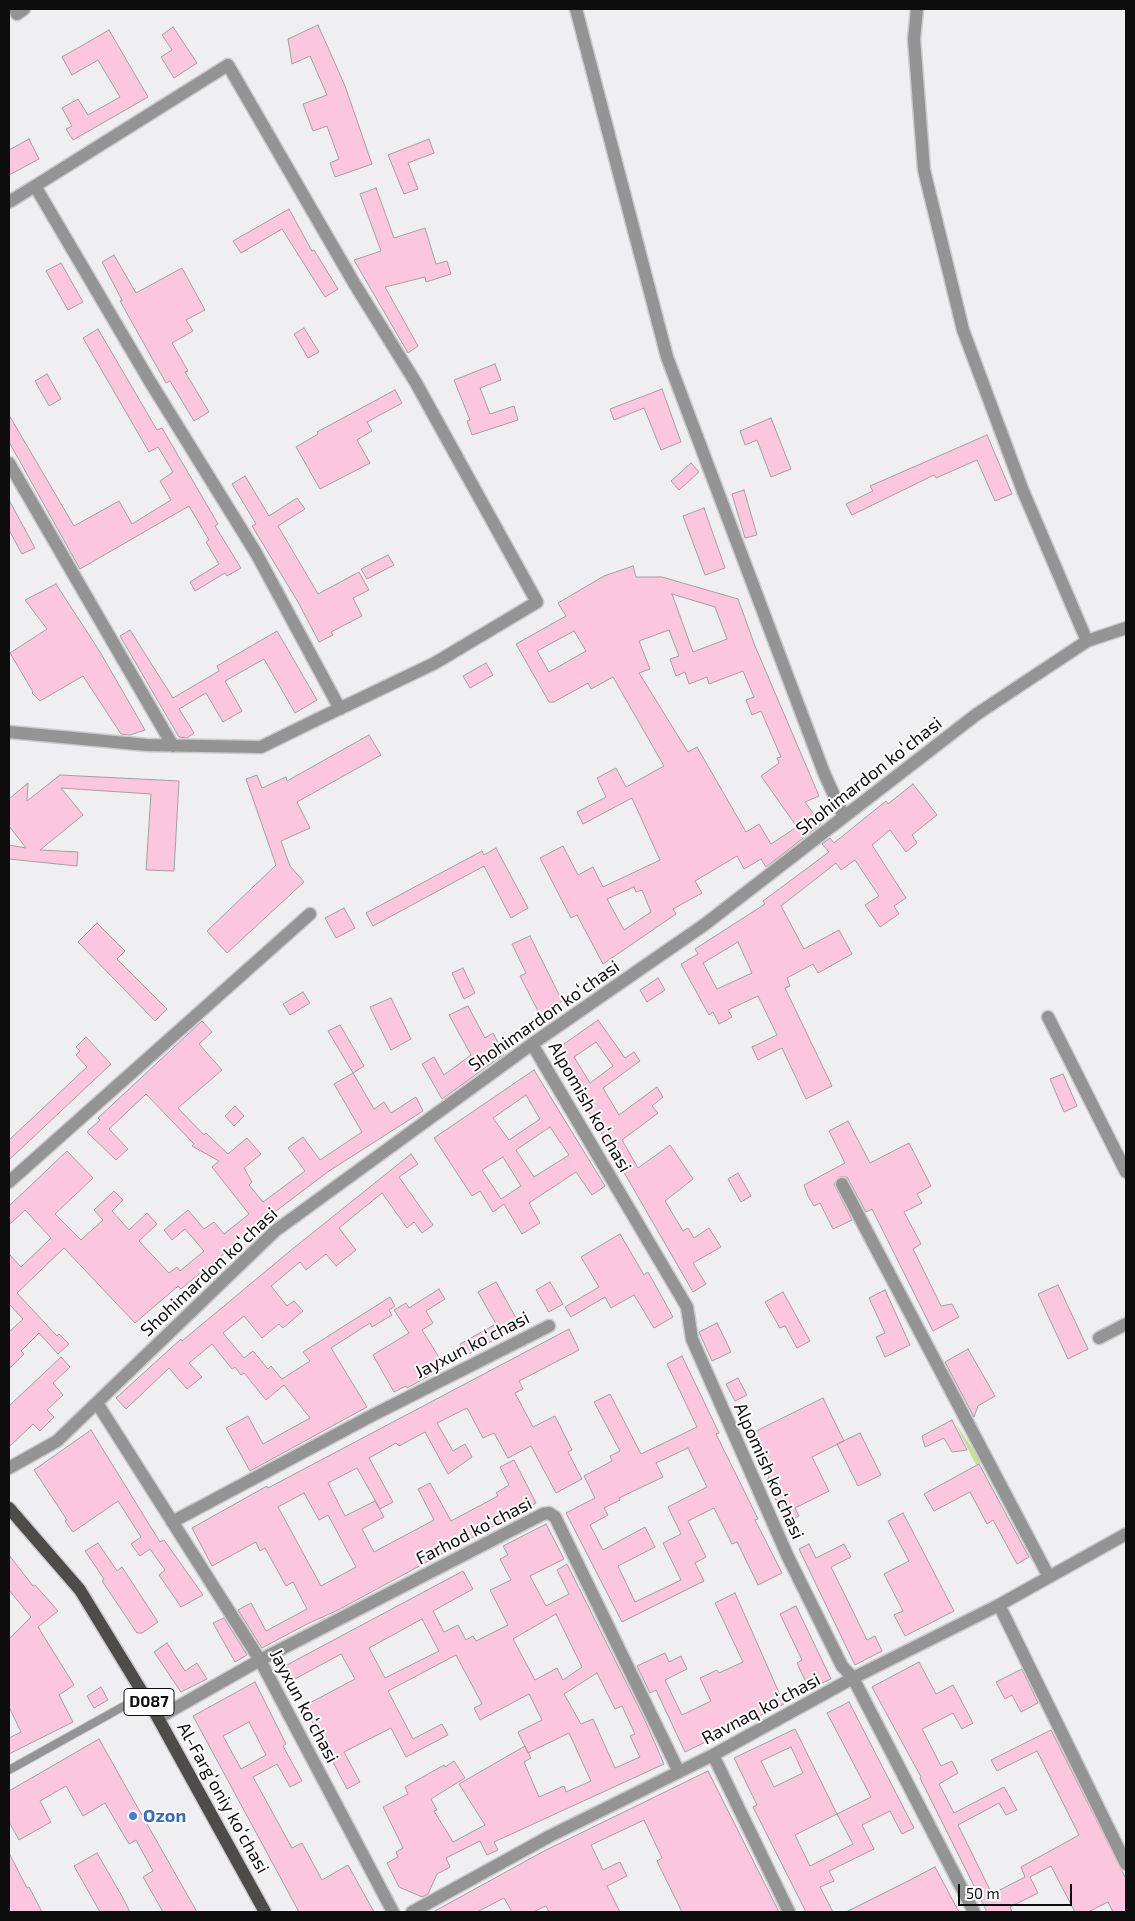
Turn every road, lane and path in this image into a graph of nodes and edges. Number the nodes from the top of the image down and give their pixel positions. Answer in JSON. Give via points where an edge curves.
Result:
{"nodes":[{"id":1,"x":15,"y":9,"type":"edge"},
{"id":2,"x":24,"y":9,"type":"edge"},
{"id":3,"x":576,"y":9,"type":"edge"},
{"id":4,"x":917,"y":9,"type":"edge"},
{"id":5,"x":35,"y":186,"type":"junction"},
{"id":6,"x":9,"y":202,"type":"edge"},
{"id":7,"x":9,"y":463,"type":"edge"},
{"id":8,"x":1126,"y":628,"type":"edge"},
{"id":9,"x":1087,"y":641,"type":"junction"},
{"id":10,"x":340,"y":709,"type":"junction"},
{"id":11,"x":9,"y":732,"type":"edge"},
{"id":12,"x":173,"y":746,"type":"junction"},
{"id":13,"x":844,"y":817,"type":"junction"},
{"id":14,"x":310,"y":914,"type":"dead end"},
{"id":15,"x":1048,"y":1017,"type":"dead end"},
{"id":16,"x":532,"y":1044,"type":"junction"},
{"id":17,"x":1126,"y":1172,"type":"edge"},
{"id":18,"x":9,"y":1182,"type":"edge"},
{"id":19,"x":842,"y":1184,"type":"dead end"},
{"id":20,"x":1126,"y":1324,"type":"edge"},
{"id":21,"x":549,"y":1326,"type":"dead end"},
{"id":22,"x":1100,"y":1338,"type":"dead end"},
{"id":23,"x":97,"y":1403,"type":"junction"},
{"id":24,"x":9,"y":1468,"type":"edge"},
{"id":25,"x":9,"y":1508,"type":"edge"},
{"id":26,"x":172,"y":1522,"type":"junction"},
{"id":27,"x":1126,"y":1534,"type":"edge"},
{"id":28,"x":1050,"y":1576,"type":"junction"},
{"id":29,"x":998,"y":1604,"type":"junction"},
{"id":30,"x":260,"y":1660,"type":"junction"},
{"id":31,"x":853,"y":1678,"type":"junction"},
{"id":32,"x":144,"y":1695,"type":"junction"},
{"id":33,"x":158,"y":1718,"type":"junction"},
{"id":34,"x":713,"y":1755,"type":"junction"},
{"id":35,"x":9,"y":1770,"type":"edge"},
{"id":36,"x":679,"y":1772,"type":"junction"},
{"id":37,"x":1126,"y":1864,"type":"edge"},
{"id":38,"x":265,"y":1912,"type":"edge"},
{"id":39,"x":393,"y":1912,"type":"edge"},
{"id":40,"x":412,"y":1912,"type":"edge"},
{"id":41,"x":789,"y":1912,"type":"edge"},
{"id":42,"x":974,"y":1912,"type":"edge"}],
"edges":[{"from":1,"to":2,"type":"street","via":[[17,14]]},
{"from":3,"to":13,"type":"street","via":[[667,357],[824,773]]},
{"from":4,"to":9,"type":"street","via":[[914,39],[924,170],[964,330],[1023,491]]},
{"from":5,"to":6,"type":"street"},
{"from":5,"to":10,"type":"street","via":[[256,553]]},
{"from":5,"to":10,"type":"street","via":[[228,65],[416,383],[537,602],[435,663]]},
{"from":7,"to":12,"type":"street"},
{"from":8,"to":9,"type":"street","name":"Shohimardon koʻchasi"},
{"from":9,"to":13,"type":"street","name":"Shohimardon koʻchasi","via":[[978,714]]},
{"from":10,"to":12,"type":"street","via":[[261,747]]},
{"from":11,"to":12,"type":"street"},
{"from":13,"to":16,"type":"street","name":"Shohimardon koʻchasi","via":[[704,925]]},
{"from":14,"to":18,"type":"street"},
{"from":15,"to":17,"type":"street"},
{"from":16,"to":23,"type":"street","name":"Shohimardon koʻchasi","via":[[275,1232]]},
{"from":16,"to":31,"type":"street","name":"Alpomish koʻchasi","via":[[687,1307],[692,1338],[788,1557],[842,1666]]},
{"from":19,"to":28,"type":"street"},
{"from":20,"to":22,"type":"street"},
{"from":21,"to":26,"type":"street","name":"Jayxun koʻchasi"},
{"from":23,"to":24,"type":"street","name":"Shohimardon koʻchasi","via":[[57,1440]]},
{"from":23,"to":26,"type":"street","name":"Jayxun koʻchasi"},
{"from":25,"to":32,"type":"main road","name":"Al-Fargʻoniy koʻchasi","number":"D087","via":[[80,1590]]},
{"from":26,"to":30,"type":"street","name":"Jayxun koʻchasi"},
{"from":27,"to":28,"type":"street","name":"Ravnaq koʻchasi"},
{"from":28,"to":29,"type":"street","name":"Ravnaq koʻchasi"},
{"from":29,"to":31,"type":"street","name":"Ravnaq koʻchasi"},
{"from":29,"to":37,"type":"street"},
{"from":30,"to":33,"type":"street","name":"Farhod koʻchasi"},
{"from":30,"to":36,"type":"street","name":"Farhod koʻchasi","via":[[549,1513],[555,1517]]},
{"from":30,"to":39,"type":"street","name":"Jayxun koʻchasi"},
{"from":31,"to":34,"type":"street","name":"Ravnaq koʻchasi"},
{"from":31,"to":42,"type":"street","name":"Alpomish koʻchasi"},
{"from":32,"to":33,"type":"main road","name":"Al-Fargʻoniy koʻchasi","number":"D087"},
{"from":32,"to":35,"type":"lane"},
{"from":33,"to":38,"type":"main road","name":"Al-Fargʻoniy koʻchasi","number":"D087"},
{"from":34,"to":36,"type":"street","name":"Ravnaq koʻchasi"},
{"from":34,"to":41,"type":"street"},
{"from":36,"to":40,"type":"street","name":"Ravnaq koʻchasi","via":[[550,1836]]}]}
